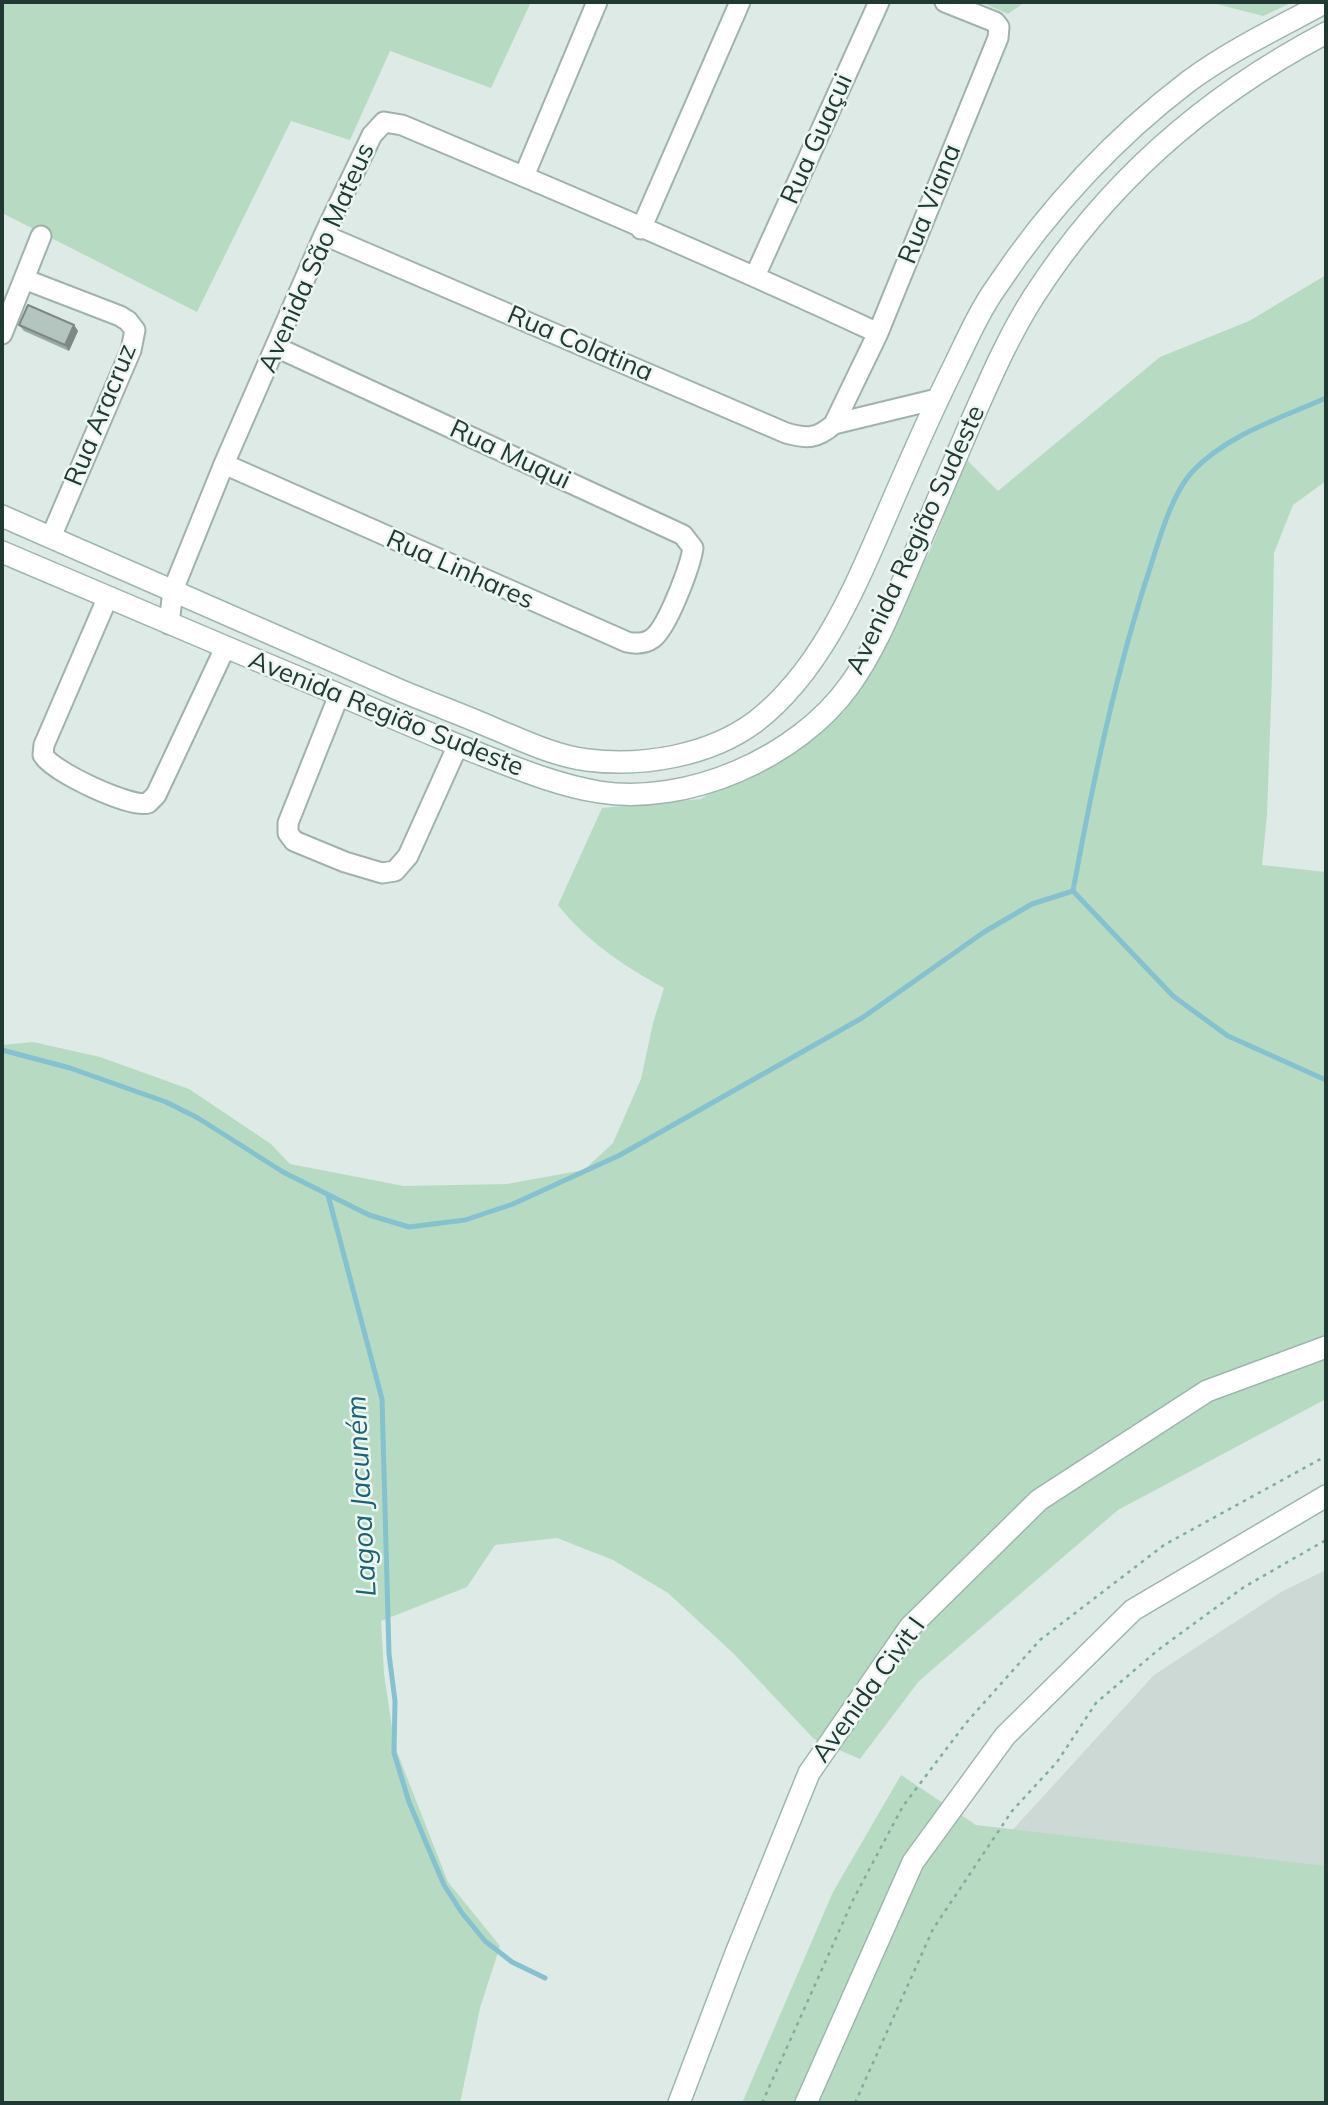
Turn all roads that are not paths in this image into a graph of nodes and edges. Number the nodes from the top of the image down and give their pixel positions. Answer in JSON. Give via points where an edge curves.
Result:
{"nodes":[{"id":1,"x":597,"y":2,"type":"edge"},
{"id":2,"x":740,"y":2,"type":"edge"},
{"id":3,"x":879,"y":2,"type":"edge"},
{"id":4,"x":1326,"y":2,"type":"edge"},
{"id":5,"x":949,"y":4,"type":"edge"},
{"id":6,"x":1326,"y":33,"type":"edge"},
{"id":7,"x":524,"y":176,"type":"junction"},
{"id":8,"x":641,"y":229,"type":"junction"},
{"id":9,"x":324,"y":235,"type":"junction"},
{"id":10,"x":41,"y":236,"type":"dead end"},
{"id":11,"x":755,"y":276,"type":"junction"},
{"id":12,"x":24,"y":279,"type":"junction"},
{"id":13,"x":877,"y":333,"type":"junction"},
{"id":14,"x":2,"y":334,"type":"edge"},
{"id":15,"x":276,"y":348,"type":"junction"},
{"id":16,"x":937,"y":399,"type":"junction"},
{"id":17,"x":834,"y":424,"type":"junction"},
{"id":18,"x":224,"y":464,"type":"junction"},
{"id":19,"x":2,"y":516,"type":"edge"},
{"id":20,"x":51,"y":537,"type":"junction"},
{"id":21,"x":2,"y":552,"type":"edge"},
{"id":22,"x":173,"y":590,"type":"junction"},
{"id":23,"x":677,"y":595,"type":"joint"},
{"id":24,"x":107,"y":598,"type":"junction"},
{"id":25,"x":169,"y":624,"type":"junction"},
{"id":26,"x":225,"y":648,"type":"junction"},
{"id":27,"x":373,"y":678,"type":"junction"},
{"id":28,"x":338,"y":695,"type":"junction"},
{"id":29,"x":360,"y":705,"type":"junction"},
{"id":30,"x":458,"y":746,"type":"junction"},
{"id":31,"x":1326,"y":1347,"type":"edge"},
{"id":32,"x":1326,"y":1496,"type":"edge"},
{"id":33,"x":679,"y":2103,"type":"edge"},
{"id":34,"x":806,"y":2103,"type":"edge"}],
"edges":[{"from":1,"to":7,"type":"street"},
{"from":2,"to":8,"type":"street"},
{"from":3,"to":11,"type":"street","name":"Rua Guaçui"},
{"from":4,"to":16,"type":"street","name":"Avenida Região Sudeste","via":[[1262,35],[1190,81],[1111,150],[1070,193],[995,288]]},
{"from":5,"to":13,"type":"street","name":"Rua Viana","via":[[995,22],[999,32]]},
{"from":6,"to":30,"type":"street","name":"Avenida Região Sudeste","via":[[1275,60],[1191,120],[1105,201],[1069,246],[1006,345],[869,653],[849,686],[803,732],[728,776],[655,793],[605,793],[572,786]]},
{"from":7,"to":8,"type":"street","name":"Avenida São Mateus"},
{"from":7,"to":9,"type":"street","name":"Avenida São Mateus","via":[[384,122],[372,135]]},
{"from":8,"to":11,"type":"street","name":"Avenida São Mateus"},
{"from":9,"to":15,"type":"street","name":"Avenida São Mateus"},
{"from":9,"to":17,"type":"street","name":"Rua Colatina","via":[[786,433],[813,438]]},
{"from":10,"to":12,"type":"street"},
{"from":11,"to":13,"type":"street","name":"Avenida São Mateus"},
{"from":12,"to":14,"type":"street"},
{"from":12,"to":20,"type":"street","name":"Rua Aracruz","via":[[120,316],[135,330],[131,350]]},
{"from":13,"to":17,"type":"street","name":"Rua Viana"},
{"from":15,"to":18,"type":"street","name":"Avenida São Mateus"},
{"from":15,"to":23,"type":"street","name":"Rua Muqui","via":[[683,535],[693,548]]},
{"from":16,"to":17,"type":"street","name":"Rua Colatina"},
{"from":16,"to":27,"type":"street","name":"Avenida Região Sudeste","via":[[872,549],[815,657],[777,702],[724,740],[684,755],[650,760],[583,760]]},
{"from":18,"to":22,"type":"street","name":"Avenida São Mateus"},
{"from":18,"to":23,"type":"street","name":"Rua Linhares","via":[[627,642],[653,638]]},
{"from":19,"to":20,"type":"street","name":"Avenida Região Sudeste"},
{"from":20,"to":22,"type":"street","name":"Avenida Região Sudeste"},
{"from":21,"to":24,"type":"street","name":"Avenida Região Sudeste"},
{"from":22,"to":25,"type":"street","name":"Avenida São Mateus"},
{"from":22,"to":27,"type":"street","name":"Avenida Região Sudeste"},
{"from":24,"to":25,"type":"street","name":"Avenida Região Sudeste"},
{"from":24,"to":26,"type":"street","via":[[43,751],[57,769],[131,803],[152,800]]},
{"from":25,"to":26,"type":"street","name":"Avenida Região Sudeste"},
{"from":26,"to":28,"type":"street","name":"Avenida Região Sudeste"},
{"from":27,"to":29,"type":"street"},
{"from":28,"to":29,"type":"street","name":"Avenida Região Sudeste"},
{"from":28,"to":30,"type":"street","via":[[287,827],[294,841],[382,873],[395,871],[408,856]]},
{"from":29,"to":30,"type":"street","name":"Avenida Região Sudeste"},
{"from":31,"to":33,"type":"street","name":"Avenida Civit I","via":[[1207,1391],[1039,1500],[909,1627],[809,1773]]},
{"from":32,"to":34,"type":"street","via":[[1133,1610],[1005,1736],[913,1863]]}]}
